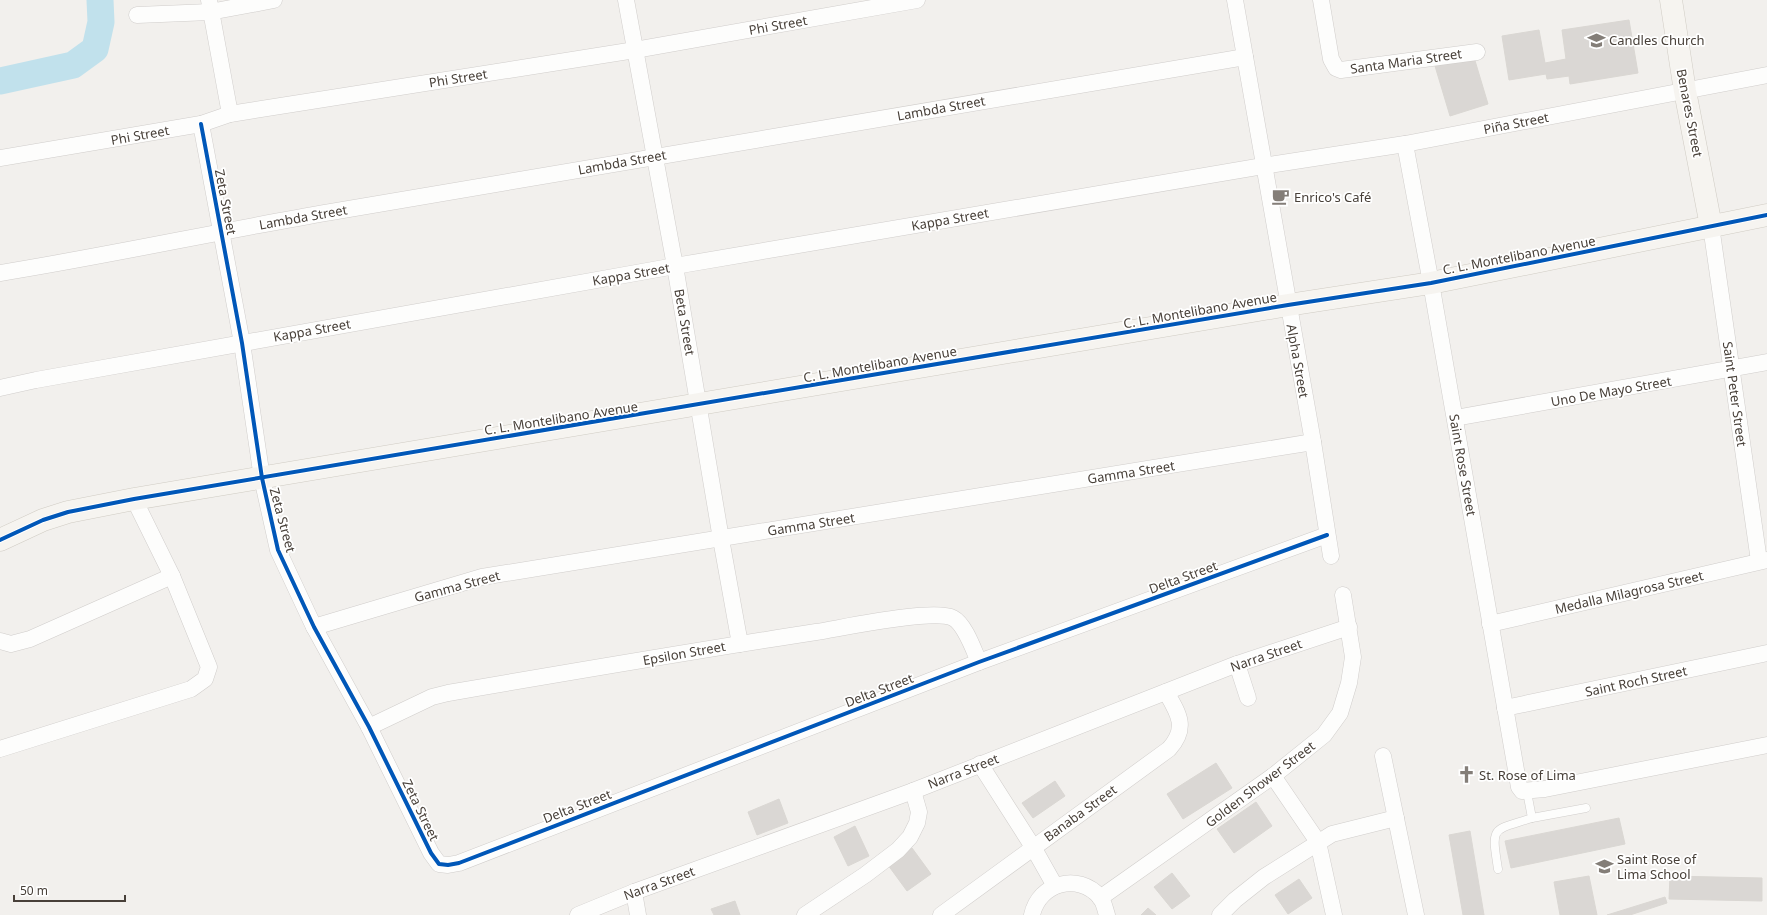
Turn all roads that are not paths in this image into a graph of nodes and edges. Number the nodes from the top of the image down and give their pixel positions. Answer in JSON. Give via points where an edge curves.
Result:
{"nodes":[{"id":1,"x":274,"y":0,"type":"edge"},
{"id":2,"x":626,"y":0,"type":"edge"},
{"id":3,"x":917,"y":0,"type":"edge"},
{"id":4,"x":1235,"y":0,"type":"edge"},
{"id":5,"x":1321,"y":0,"type":"edge"},
{"id":6,"x":1671,"y":0,"type":"edge"},
{"id":7,"x":210,"y":6,"type":"edge"},
{"id":8,"x":136,"y":15,"type":"dead end"},
{"id":9,"x":635,"y":50,"type":"junction"},
{"id":10,"x":1477,"y":52,"type":"dead end"},
{"id":11,"x":1245,"y":57,"type":"junction"},
{"id":12,"x":1767,"y":75,"type":"edge"},
{"id":13,"x":1684,"y":91,"type":"junction"},
{"id":14,"x":230,"y":114,"type":"junction"},
{"id":15,"x":201,"y":124,"type":"junction"},
{"id":16,"x":1405,"y":144,"type":"junction"},
{"id":17,"x":654,"y":156,"type":"junction"},
{"id":18,"x":0,"y":158,"type":"edge"},
{"id":19,"x":1263,"y":166,"type":"junction"},
{"id":20,"x":1767,"y":215,"type":"edge"},
{"id":21,"x":1711,"y":226,"type":"junction"},
{"id":22,"x":221,"y":231,"type":"junction"},
{"id":23,"x":675,"y":266,"type":"junction"},
{"id":24,"x":0,"y":273,"type":"edge"},
{"id":25,"x":1431,"y":283,"type":"junction"},
{"id":26,"x":1288,"y":305,"type":"junction"},
{"id":27,"x":242,"y":342,"type":"junction"},
{"id":28,"x":1767,"y":362,"type":"edge"},
{"id":29,"x":1732,"y":370,"type":"junction"},
{"id":30,"x":0,"y":388,"type":"edge"},
{"id":31,"x":699,"y":405,"type":"junction"},
{"id":32,"x":1455,"y":418,"type":"junction"},
{"id":33,"x":1313,"y":442,"type":"junction"},
{"id":34,"x":262,"y":478,"type":"junction"},
{"id":35,"x":134,"y":499,"type":"junction"},
{"id":36,"x":1327,"y":535,"type":"junction"},
{"id":37,"x":720,"y":539,"type":"junction"},
{"id":38,"x":0,"y":540,"type":"edge"},
{"id":39,"x":1331,"y":556,"type":"dead end"},
{"id":40,"x":1763,"y":560,"type":"edge"},
{"id":41,"x":172,"y":576,"type":"junction"},
{"id":42,"x":1343,"y":595,"type":"dead end"},
{"id":43,"x":1490,"y":624,"type":"junction"},
{"id":44,"x":314,"y":627,"type":"junction"},
{"id":45,"x":1349,"y":627,"type":"junction"},
{"id":46,"x":0,"y":641,"type":"edge"},
{"id":47,"x":740,"y":644,"type":"junction"},
{"id":48,"x":1767,"y":653,"type":"edge"},
{"id":49,"x":980,"y":662,"type":"junction"},
{"id":50,"x":1237,"y":664,"type":"junction"},
{"id":51,"x":1166,"y":692,"type":"junction"},
{"id":52,"x":1248,"y":698,"type":"dead end"},
{"id":53,"x":1505,"y":708,"type":"junction"},
{"id":54,"x":369,"y":727,"type":"junction"},
{"id":55,"x":1767,"y":745,"type":"edge"},
{"id":56,"x":0,"y":749,"type":"edge"},
{"id":57,"x":1383,"y":756,"type":"dead end"},
{"id":58,"x":980,"y":764,"type":"junction"},
{"id":59,"x":1273,"y":776,"type":"junction"},
{"id":60,"x":1523,"y":790,"type":"junction"},
{"id":61,"x":913,"y":791,"type":"junction"},
{"id":62,"x":1586,"y":808,"type":"dead end"},
{"id":63,"x":1396,"y":818,"type":"junction"},
{"id":64,"x":1532,"y":818,"type":"junction"},
{"id":65,"x":1318,"y":842,"type":"junction"},
{"id":66,"x":1033,"y":847,"type":"junction"},
{"id":67,"x":439,"y":864,"type":"joint"},
{"id":68,"x":1498,"y":869,"type":"dead end"},
{"id":69,"x":1055,"y":886,"type":"junction"},
{"id":70,"x":634,"y":892,"type":"junction"},
{"id":71,"x":1100,"y":898,"type":"junction"},
{"id":72,"x":578,"y":915,"type":"edge"},
{"id":73,"x":638,"y":915,"type":"edge"},
{"id":74,"x":804,"y":915,"type":"edge"},
{"id":75,"x":941,"y":915,"type":"edge"},
{"id":76,"x":1032,"y":915,"type":"edge"},
{"id":77,"x":1107,"y":915,"type":"edge"},
{"id":78,"x":1220,"y":915,"type":"edge"},
{"id":79,"x":1334,"y":915,"type":"edge"},
{"id":80,"x":1416,"y":915,"type":"edge"}],
"edges":[{"from":1,"to":7,"type":"street"},
{"from":2,"to":9,"type":"street","name":"Beta Street"},
{"from":3,"to":9,"type":"street","name":"Phi Street"},
{"from":4,"to":11,"type":"street","name":"Alpha Street"},
{"from":5,"to":10,"type":"street","name":"Santa Maria Street","via":[[1331,60],[1336,68],[1341,70]]},
{"from":6,"to":13,"type":"street","name":"Benares Street"},
{"from":7,"to":8,"type":"street"},
{"from":7,"to":14,"type":"street"},
{"from":9,"to":14,"type":"street","name":"Phi Street"},
{"from":9,"to":17,"type":"street","name":"Beta Street"},
{"from":11,"to":17,"type":"street","name":"Lambda Street"},
{"from":11,"to":19,"type":"street","name":"Alpha Street"},
{"from":12,"to":13,"type":"street","name":"Piña Street"},
{"from":13,"to":16,"type":"street","name":"Piña Street"},
{"from":13,"to":21,"type":"street","name":"Benares Street"},
{"from":14,"to":15,"type":"street","name":"Phi Street"},
{"from":15,"to":18,"type":"street","name":"Phi Street"},
{"from":15,"to":22,"type":"street","name":"Zeta Street"},
{"from":16,"to":19,"type":"street","name":"Piña Street"},
{"from":16,"to":25,"type":"street","name":"Saint Rose Street"},
{"from":17,"to":22,"type":"street","name":"Lambda Street"},
{"from":17,"to":23,"type":"street","name":"Beta Street"},
{"from":19,"to":23,"type":"street","name":"Kappa Street"},
{"from":19,"to":26,"type":"street","name":"Alpha Street"},
{"from":20,"to":21,"type":"street","name":"C. L. Montelibano Avenue"},
{"from":21,"to":25,"type":"street","name":"C. L. Montelibano Avenue"},
{"from":21,"to":29,"type":"street","name":"Saint Peter Street"},
{"from":22,"to":24,"type":"street","name":"Lambda Street"},
{"from":22,"to":27,"type":"street","name":"Zeta Street"},
{"from":23,"to":27,"type":"street","name":"Kappa Street"},
{"from":23,"to":31,"type":"street","name":"Beta Street"},
{"from":25,"to":26,"type":"street","name":"C. L. Montelibano Avenue"},
{"from":25,"to":32,"type":"street","name":"Saint Rose Street"},
{"from":26,"to":31,"type":"street","name":"C. L. Montelibano Avenue"},
{"from":26,"to":33,"type":"street","name":"Alpha Street"},
{"from":27,"to":30,"type":"street","name":"Kappa Street"},
{"from":27,"to":34,"type":"street","name":"Zeta Street"},
{"from":28,"to":29,"type":"street","name":"Uno De Mayo Street"},
{"from":29,"to":32,"type":"street","name":"Uno De Mayo Street"},
{"from":29,"to":40,"type":"street","name":"Saint Peter Street"},
{"from":31,"to":34,"type":"street","name":"C. L. Montelibano Avenue"},
{"from":31,"to":37,"type":"street","name":"Beta Street"},
{"from":32,"to":43,"type":"street","name":"Saint Rose Street"},
{"from":33,"to":36,"type":"street","name":"Alpha Street"},
{"from":33,"to":37,"type":"street","name":"Gamma Street"},
{"from":34,"to":35,"type":"street","name":"C. L. Montelibano Avenue"},
{"from":34,"to":44,"type":"street","name":"Zeta Street","via":[[278,550]]},
{"from":35,"to":38,"type":"street","name":"C. L. Montelibano Avenue","via":[[68,512],[43,520]]},
{"from":35,"to":41,"type":"street"},
{"from":36,"to":39,"type":"street","name":"Alpha Street"},
{"from":36,"to":49,"type":"street","name":"Delta Street"},
{"from":37,"to":44,"type":"street","name":"Gamma Street","via":[[482,577]]},
{"from":37,"to":47,"type":"street","name":"Beta Street"},
{"from":40,"to":43,"type":"street","name":"Medalla Milagrosa Street"},
{"from":41,"to":46,"type":"street","via":[[30,639],[11,644]]},
{"from":41,"to":56,"type":"street","via":[[209,667],[205,678],[191,689]]},
{"from":42,"to":45,"type":"street"},
{"from":43,"to":53,"type":"street","name":"Saint Rose Street"},
{"from":44,"to":54,"type":"street","name":"Zeta Street"},
{"from":45,"to":50,"type":"street","name":"Narra Street"},
{"from":45,"to":59,"type":"street","name":"Golden Shower Street","via":[[1353,657],[1340,713],[1324,735]]},
{"from":47,"to":49,"type":"street","name":"Epsilon Street","via":[[938,614],[954,618],[964,629]]},
{"from":47,"to":54,"type":"street","name":"Epsilon Street","via":[[448,693],[432,697]]},
{"from":48,"to":53,"type":"street","name":"Saint Roch Street"},
{"from":49,"to":67,"type":"street","name":"Delta Street","via":[[459,863]]},
{"from":50,"to":51,"type":"street","name":"Narra Street"},
{"from":50,"to":52,"type":"street"},
{"from":51,"to":58,"type":"street","name":"Narra Street"},
{"from":51,"to":66,"type":"street","name":"Banaba Street","via":[[1181,725],[1172,746]]},
{"from":53,"to":60,"type":"street","name":"Saint Rose Street"},
{"from":54,"to":67,"type":"street","name":"Zeta Street","via":[[431,853]]},
{"from":55,"to":60,"type":"street","via":[[1560,786]]},
{"from":57,"to":63,"type":"street"},
{"from":58,"to":61,"type":"street","name":"Narra Street"},
{"from":58,"to":66,"type":"street"},
{"from":59,"to":65,"type":"street"},
{"from":59,"to":71,"type":"street","name":"Golden Shower Street"},
{"from":60,"to":64,"type":"lane"},
{"from":61,"to":70,"type":"street","name":"Narra Street"},
{"from":61,"to":74,"type":"street","via":[[919,812],[910,837],[898,850],[865,875]]},
{"from":62,"to":64,"type":"lane"},
{"from":63,"to":65,"type":"street","via":[[1332,834]]},
{"from":63,"to":80,"type":"street"},
{"from":64,"to":68,"type":"lane","via":[[1496,832],[1493,839]]},
{"from":65,"to":78,"type":"street","via":[[1264,877]]},
{"from":65,"to":79,"type":"street"},
{"from":66,"to":69,"type":"street"},
{"from":66,"to":75,"type":"street","name":"Banaba Street"},
{"from":69,"to":71,"type":"street","via":[[1064,883],[1077,884],[1090,889]]},
{"from":69,"to":76,"type":"street","via":[[1037,901]]},
{"from":70,"to":72,"type":"street","name":"Narra Street"},
{"from":70,"to":73,"type":"street"},
{"from":71,"to":77,"type":"street"}]}
